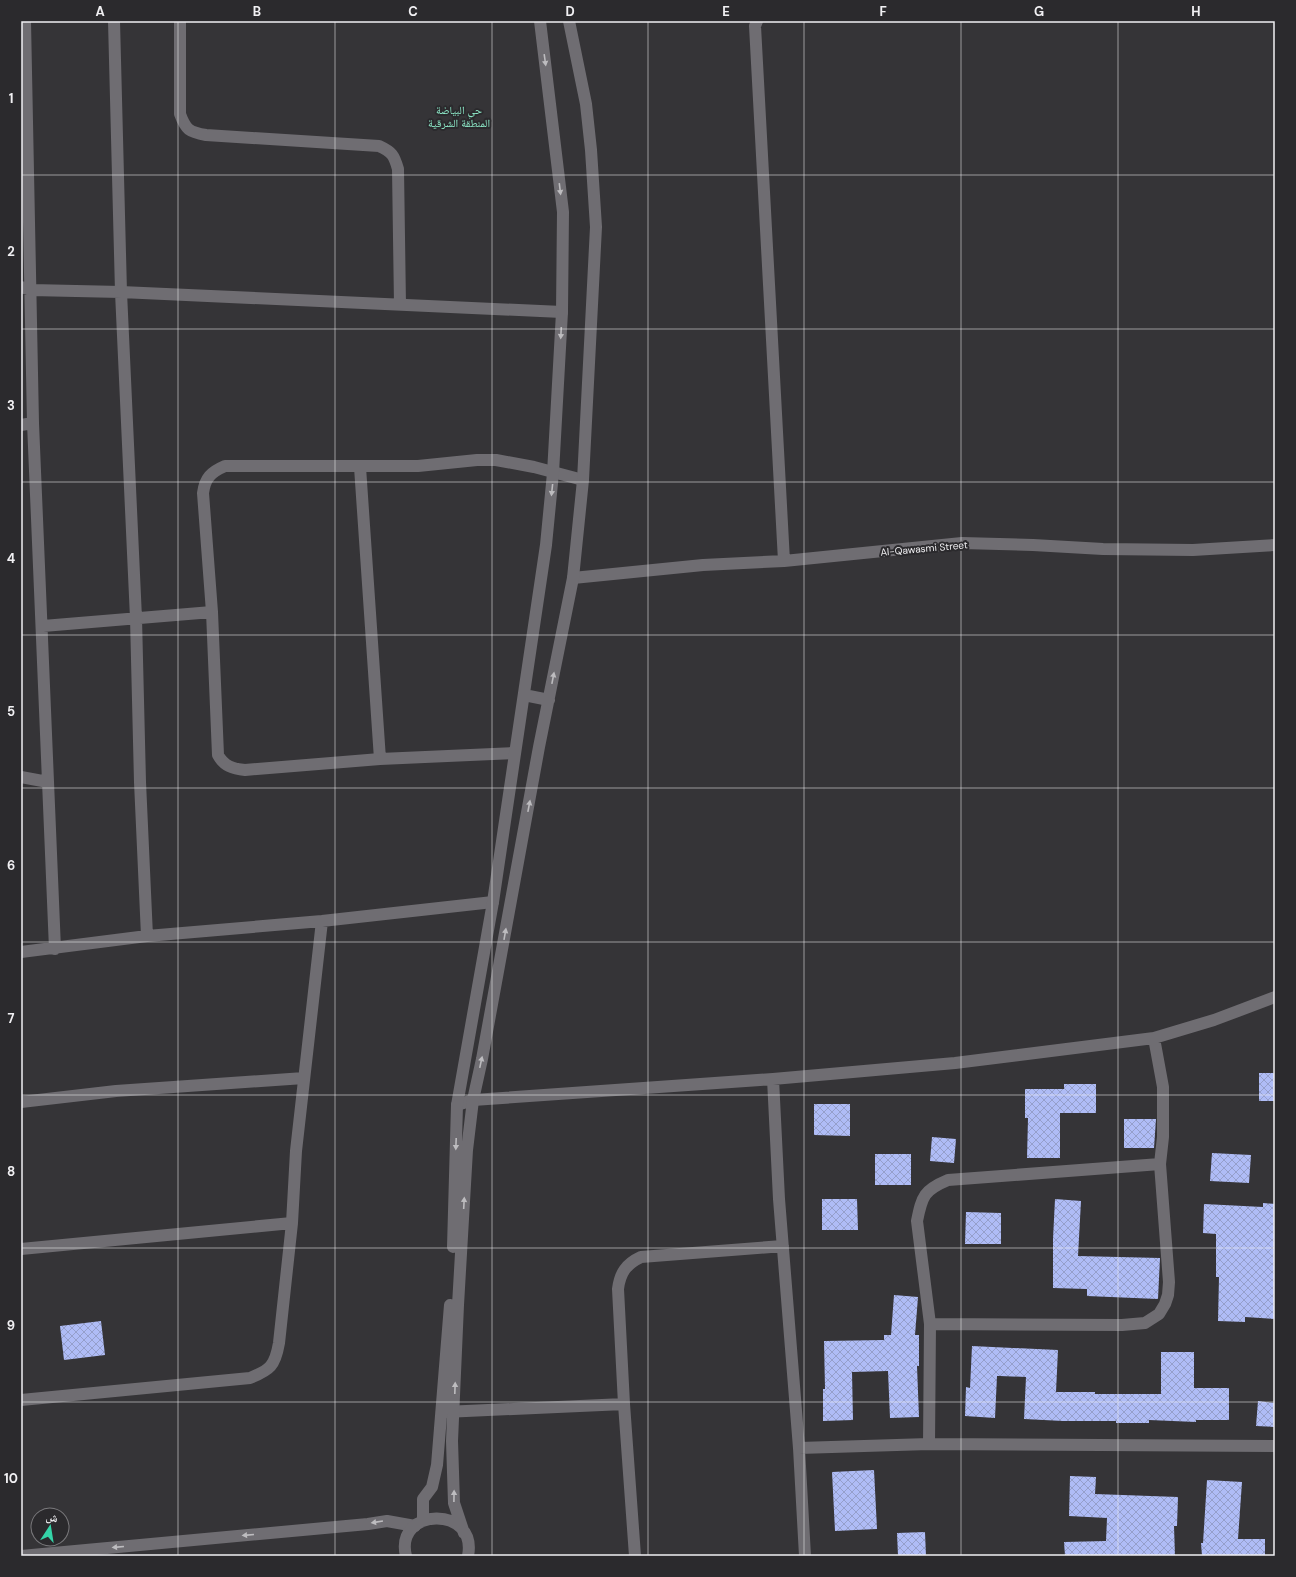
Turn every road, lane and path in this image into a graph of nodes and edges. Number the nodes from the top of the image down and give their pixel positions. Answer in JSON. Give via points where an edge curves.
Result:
{"nodes":[{"id":1,"x":25,"y":21,"type":"edge"},
{"id":2,"x":114,"y":21,"type":"edge"},
{"id":3,"x":180,"y":21,"type":"edge"},
{"id":4,"x":540,"y":21,"type":"edge"},
{"id":5,"x":569,"y":21,"type":"edge"},
{"id":6,"x":757,"y":21,"type":"edge"},
{"id":7,"x":26,"y":289,"type":"edge"},
{"id":8,"x":121,"y":292,"type":"junction"},
{"id":9,"x":400,"y":305,"type":"junction"},
{"id":10,"x":562,"y":312,"type":"junction"},
{"id":11,"x":33,"y":423,"type":"junction"},
{"id":12,"x":21,"y":425,"type":"edge"},
{"id":13,"x":360,"y":467,"type":"junction"},
{"id":14,"x":553,"y":473,"type":"junction"},
{"id":15,"x":583,"y":480,"type":"junction"},
{"id":16,"x":1275,"y":545,"type":"edge"},
{"id":17,"x":784,"y":561,"type":"junction"},
{"id":18,"x":573,"y":578,"type":"junction"},
{"id":19,"x":212,"y":612,"type":"junction"},
{"id":20,"x":136,"y":618,"type":"junction"},
{"id":21,"x":42,"y":626,"type":"junction"},
{"id":22,"x":524,"y":696,"type":"junction"},
{"id":23,"x":548,"y":700,"type":"junction"},
{"id":24,"x":514,"y":753,"type":"junction"},
{"id":25,"x":380,"y":759,"type":"junction"},
{"id":26,"x":21,"y":777,"type":"edge"},
{"id":27,"x":48,"y":782,"type":"junction"},
{"id":28,"x":493,"y":902,"type":"junction"},
{"id":29,"x":322,"y":921,"type":"junction"},
{"id":30,"x":147,"y":936,"type":"junction"},
{"id":31,"x":55,"y":948,"type":"junction"},
{"id":32,"x":21,"y":952,"type":"edge"},
{"id":33,"x":1275,"y":996,"type":"edge"},
{"id":34,"x":1154,"y":1038,"type":"junction"},
{"id":35,"x":304,"y":1078,"type":"junction"},
{"id":36,"x":773,"y":1079,"type":"junction"},
{"id":37,"x":473,"y":1100,"type":"junction"},
{"id":38,"x":21,"y":1102,"type":"edge"},
{"id":39,"x":457,"y":1105,"type":"junction"},
{"id":40,"x":1160,"y":1164,"type":"junction"},
{"id":41,"x":292,"y":1222,"type":"junction"},
{"id":42,"x":783,"y":1246,"type":"junction"},
{"id":43,"x":21,"y":1249,"type":"edge"},
{"id":44,"x":930,"y":1324,"type":"junction"},
{"id":45,"x":21,"y":1400,"type":"edge"},
{"id":46,"x":624,"y":1404,"type":"junction"},
{"id":47,"x":448,"y":1412,"type":"junction"},
{"id":48,"x":929,"y":1444,"type":"junction"},
{"id":49,"x":1275,"y":1446,"type":"edge"},
{"id":50,"x":799,"y":1448,"type":"junction"},
{"id":51,"x":419,"y":1523,"type":"junction"},
{"id":52,"x":464,"y":1533,"type":"junction"},
{"id":53,"x":85,"y":1553,"type":"edge"},
{"id":54,"x":21,"y":1556,"type":"edge"},
{"id":55,"x":406,"y":1556,"type":"edge"},
{"id":56,"x":468,"y":1556,"type":"edge"},
{"id":57,"x":635,"y":1556,"type":"edge"},
{"id":58,"x":806,"y":1556,"type":"edge"}],
"edges":[{"from":1,"to":7,"type":"street"},
{"from":2,"to":8,"type":"street"},
{"from":3,"to":9,"type":"street","via":[[180,114],[190,132],[379,146],[394,157],[398,169]]},
{"from":4,"to":10,"type":"street","one_way":true,"via":[[563,212]]},
{"from":5,"to":15,"type":"street","via":[[586,104],[596,227]]},
{"from":6,"to":17,"type":"street","via":[[754,26]]},
{"from":7,"to":8,"type":"street"},
{"from":7,"to":11,"type":"street"},
{"from":8,"to":9,"type":"street"},
{"from":8,"to":20,"type":"street"},
{"from":9,"to":10,"type":"street"},
{"from":10,"to":14,"type":"street","one_way":true},
{"from":11,"to":12,"type":"street"},
{"from":11,"to":21,"type":"street"},
{"from":13,"to":14,"type":"street","via":[[418,466],[477,460],[510,462]]},
{"from":13,"to":19,"type":"street","via":[[225,466],[215,470],[207,478],[203,493]]},
{"from":13,"to":25,"type":"street"},
{"from":14,"to":15,"type":"street"},
{"from":14,"to":22,"type":"street","one_way":true,"via":[[546,545]]},
{"from":15,"to":18,"type":"street"},
{"from":16,"to":17,"type":"street","name":"Al-Qawasmi Street","via":[[1186,550],[1103,550],[962,543]]},
{"from":17,"to":18,"type":"street","name":"Al-Qawasmi Street","via":[[703,565]]},
{"from":23,"to":18,"type":"street","one_way":true},
{"from":19,"to":20,"type":"street"},
{"from":19,"to":25,"type":"street","via":[[218,754],[222,762],[236,769],[246,770]]},
{"from":20,"to":21,"type":"street"},
{"from":20,"to":30,"type":"street"},
{"from":21,"to":27,"type":"street"},
{"from":22,"to":23,"type":"street"},
{"from":22,"to":24,"type":"street"},
{"from":37,"to":23,"type":"street","one_way":true},
{"from":24,"to":25,"type":"street"},
{"from":24,"to":28,"type":"street"},
{"from":26,"to":27,"type":"street"},
{"from":27,"to":31,"type":"street"},
{"from":28,"to":29,"type":"street"},
{"from":28,"to":39,"type":"street"},
{"from":29,"to":30,"type":"street"},
{"from":29,"to":35,"type":"street"},
{"from":30,"to":31,"type":"street"},
{"from":31,"to":32,"type":"street"},
{"from":33,"to":34,"type":"street","via":[[1214,1020]]},
{"from":34,"to":36,"type":"street","via":[[956,1063]]},
{"from":34,"to":40,"type":"street","via":[[1163,1087]]},
{"from":35,"to":38,"type":"street","via":[[116,1091]]},
{"from":35,"to":41,"type":"street"},
{"from":36,"to":37,"type":"street"},
{"from":36,"to":42,"type":"street"},
{"from":37,"to":39,"type":"street"},
{"from":47,"to":37,"type":"street","one_way":true,"via":[[465,1172]]},
{"from":39,"to":47,"type":"street","one_way":true},
{"from":40,"to":44,"type":"street","via":[[948,1180],[933,1186],[924,1195],[917,1221]]},
{"from":40,"to":44,"type":"street","via":[[1169,1282],[1168,1296],[1159,1314],[1145,1323],[1122,1325]]},
{"from":41,"to":43,"type":"street"},
{"from":41,"to":45,"type":"street","via":[[279,1343],[274,1362],[266,1371],[250,1378]]},
{"from":42,"to":46,"type":"street","via":[[641,1257],[626,1266],[619,1280],[618,1289]]},
{"from":42,"to":50,"type":"street"},
{"from":44,"to":48,"type":"street"},
{"from":46,"to":47,"type":"street"},
{"from":46,"to":57,"type":"street"},
{"from":47,"to":51,"type":"street","via":[[436,1475],[432,1487],[423,1499]]},
{"from":52,"to":47,"type":"street","one_way":true,"via":[[454,1503],[452,1441]]},
{"from":48,"to":49,"type":"street"},
{"from":48,"to":50,"type":"street"},
{"from":50,"to":58,"type":"street"},
{"from":51,"to":52,"type":"street","via":[[432,1518],[450,1520]]},
{"from":51,"to":53,"type":"street","one_way":true,"via":[[387,1520]]},
{"from":51,"to":55,"type":"street","via":[[409,1533]]},
{"from":52,"to":56,"type":"street","via":[[468,1542]]},
{"from":53,"to":54,"type":"street"}]}
